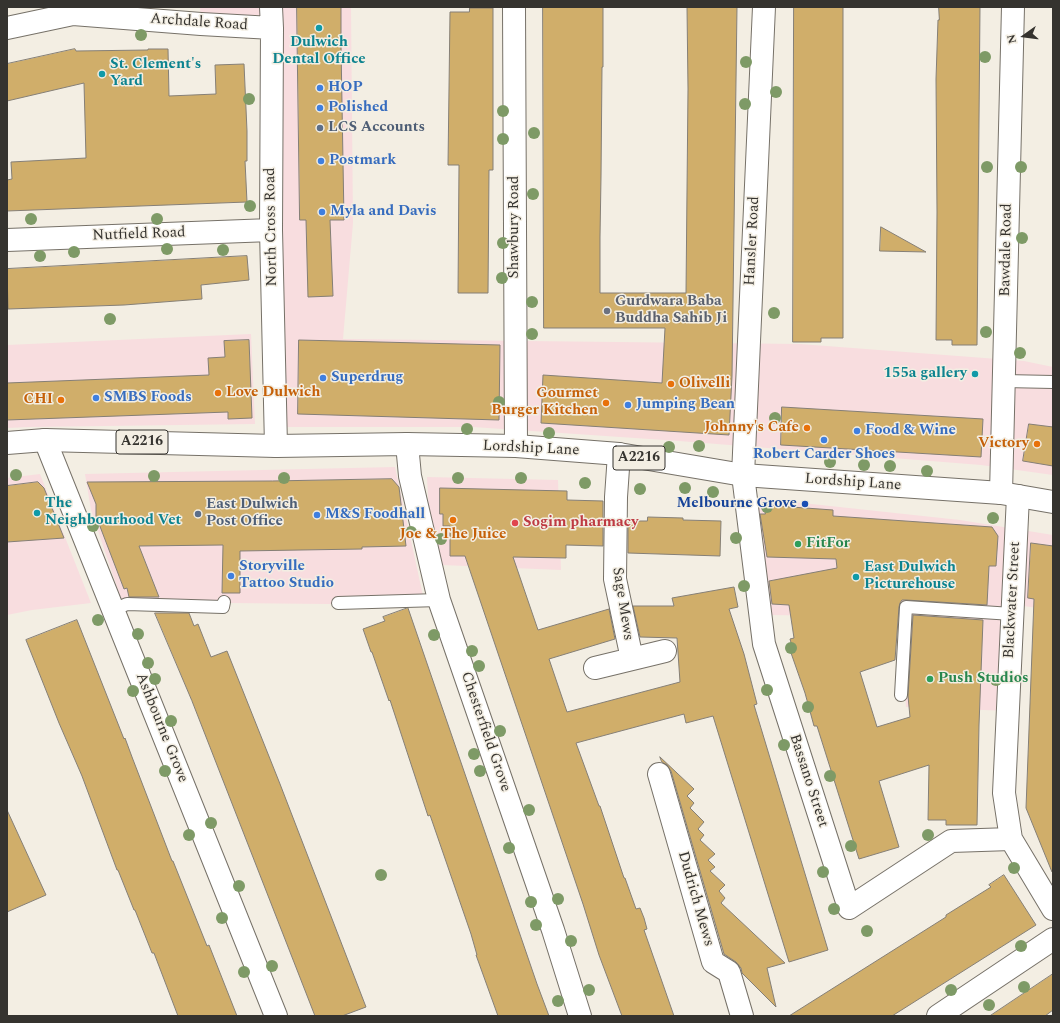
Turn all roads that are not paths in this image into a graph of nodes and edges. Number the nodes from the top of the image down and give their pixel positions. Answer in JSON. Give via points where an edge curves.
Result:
{"nodes":[{"id":1,"x":514,"y":7,"type":"edge"},
{"id":2,"x":764,"y":7,"type":"edge"},
{"id":3,"x":1013,"y":7,"type":"edge"},
{"id":4,"x":271,"y":17,"type":"edge"},
{"id":5,"x":7,"y":28,"type":"edge"},
{"id":6,"x":271,"y":230,"type":"junction"},
{"id":7,"x":7,"y":240,"type":"edge"},
{"id":8,"x":1004,"y":381,"type":"junction"},
{"id":9,"x":1053,"y":382,"type":"edge"},
{"id":10,"x":45,"y":440,"type":"junction"},
{"id":11,"x":7,"y":443,"type":"edge"},
{"id":12,"x":407,"y":444,"type":"junction"},
{"id":13,"x":276,"y":446,"type":"junction"},
{"id":14,"x":516,"y":446,"type":"junction"},
{"id":15,"x":619,"y":454,"type":"junction"},
{"id":16,"x":743,"y":475,"type":"junction"},
{"id":17,"x":1009,"y":494,"type":"junction"},
{"id":18,"x":1053,"y":502,"type":"edge"},
{"id":19,"x":439,"y":600,"type":"junction"},
{"id":20,"x":224,"y":602,"type":"dead end"},
{"id":21,"x":338,"y":603,"type":"dead end"},
{"id":22,"x":114,"y":610,"type":"junction"},
{"id":23,"x":1012,"y":614,"type":"junction"},
{"id":24,"x":664,"y":651,"type":"dead end"},
{"id":25,"x":632,"y":659,"type":"junction"},
{"id":26,"x":595,"y":668,"type":"dead end"},
{"id":27,"x":901,"y":695,"type":"dead end"},
{"id":28,"x":660,"y":774,"type":"dead end"},
{"id":29,"x":1011,"y":839,"type":"junction"},
{"id":30,"x":1053,"y":908,"type":"edge"},
{"id":31,"x":1053,"y":939,"type":"edge"},
{"id":32,"x":276,"y":1016,"type":"edge"},
{"id":33,"x":580,"y":1016,"type":"edge"},
{"id":34,"x":742,"y":1016,"type":"edge"},
{"id":35,"x":938,"y":1016,"type":"edge"}],
"edges":[{"from":1,"to":14,"type":"street","name":"Shawbury Road"},
{"from":2,"to":16,"type":"street","name":"Hansler Road"},
{"from":3,"to":8,"type":"street","name":"Bawdale Road"},
{"from":4,"to":5,"type":"street","name":"Archdale Road","via":[[201,24],[73,14]]},
{"from":4,"to":6,"type":"street","name":"North Cross Road"},
{"from":6,"to":7,"type":"street","name":"Nutfield Road"},
{"from":6,"to":13,"type":"street","name":"North Cross Road"},
{"from":8,"to":9,"type":"lane"},
{"from":8,"to":17,"type":"street","name":"Bawdale Road"},
{"from":10,"to":11,"type":"street","name":"Lordship Lane","number":"A2216"},
{"from":10,"to":13,"type":"street","name":"Lordship Lane","number":"A2216"},
{"from":10,"to":22,"type":"street","name":"Ashbourne Grove"},
{"from":12,"to":13,"type":"street","name":"Lordship Lane","number":"A2216"},
{"from":12,"to":14,"type":"street","name":"Lordship Lane","number":"A2216"},
{"from":12,"to":19,"type":"street","name":"Chesterfield Grove","via":[[410,476]]},
{"from":14,"to":15,"type":"street","name":"Lordship Lane","number":"A2216"},
{"from":15,"to":16,"type":"street","name":"Lordship Lane","number":"A2216"},
{"from":15,"to":25,"type":"street","name":"Sage Mews","via":[[615,579]]},
{"from":16,"to":17,"type":"street","name":"Lordship Lane","number":"A2216"},
{"from":16,"to":29,"type":"street","name":"Bassano Street","via":[[764,644],[849,908],[951,841]]},
{"from":17,"to":18,"type":"street","name":"Lordship Lane","number":"A2216"},
{"from":17,"to":23,"type":"street","name":"Blackwater Street"},
{"from":19,"to":21,"type":"lane"},
{"from":19,"to":33,"type":"street","name":"Chesterfield Grove"},
{"from":20,"to":22,"type":"lane","via":[[223,607],[127,604]]},
{"from":22,"to":32,"type":"street","name":"Ashbourne Grove"},
{"from":23,"to":27,"type":"lane","via":[[906,608]]},
{"from":23,"to":29,"type":"street","name":"Blackwater Street","via":[[1004,793]]},
{"from":24,"to":25,"type":"street","name":"Sage Mews"},
{"from":25,"to":26,"type":"street","name":"Sage Mews"},
{"from":28,"to":34,"type":"street","name":"Dudrich Mews","via":[[713,962],[729,972]]},
{"from":29,"to":30,"type":"street","name":"Blackwater Street"},
{"from":31,"to":35,"type":"street"}]}
